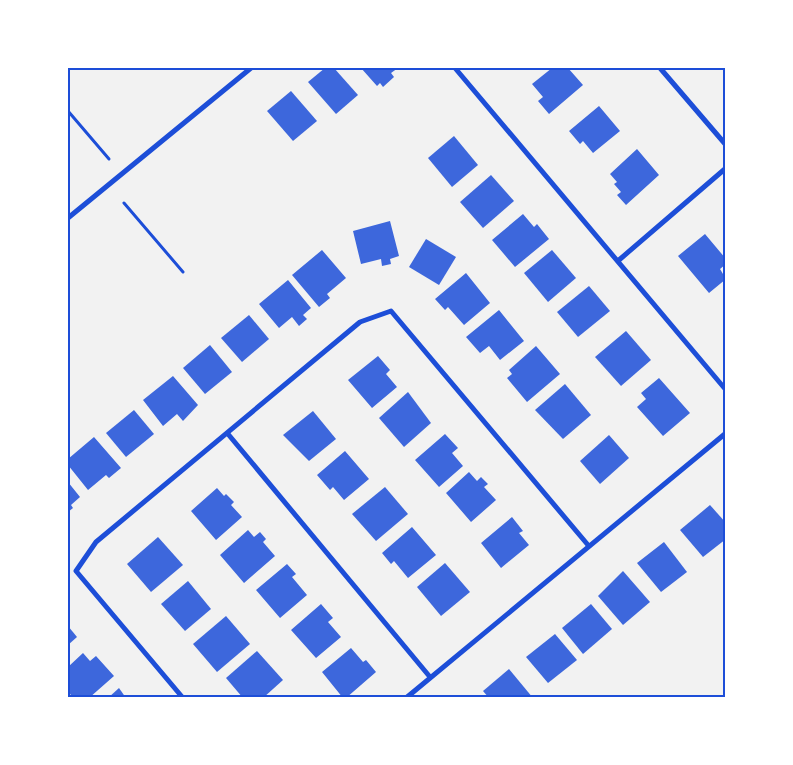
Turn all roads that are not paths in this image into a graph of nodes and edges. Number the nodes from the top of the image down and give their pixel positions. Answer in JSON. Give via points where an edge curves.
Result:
{"nodes":[{"id":1,"x":251,"y":68,"type":"edge"},
{"id":2,"x":455,"y":68,"type":"edge"},
{"id":3,"x":660,"y":68,"type":"edge"},
{"id":4,"x":726,"y":145,"type":"edge"},
{"id":5,"x":726,"y":168,"type":"edge"},
{"id":6,"x":68,"y":218,"type":"edge"},
{"id":7,"x":619,"y":260,"type":"junction"},
{"id":8,"x":726,"y":390,"type":"edge"},
{"id":9,"x":726,"y":433,"type":"edge"},
{"id":10,"x":228,"y":434,"type":"junction"},
{"id":11,"x":588,"y":545,"type":"junction"},
{"id":12,"x":430,"y":677,"type":"junction"},
{"id":13,"x":183,"y":698,"type":"edge"},
{"id":14,"x":406,"y":698,"type":"edge"}],
"edges":[{"from":1,"to":6,"type":"street"},
{"from":2,"to":7,"type":"street"},
{"from":3,"to":4,"type":"street"},
{"from":5,"to":7,"type":"street"},
{"from":7,"to":8,"type":"street"},
{"from":9,"to":11,"type":"street"},
{"from":10,"to":11,"type":"street","via":[[360,322],[391,311]]},
{"from":10,"to":12,"type":"street"},
{"from":10,"to":13,"type":"street","via":[[96,542],[76,571]]},
{"from":11,"to":12,"type":"street"},
{"from":12,"to":14,"type":"street"}]}
